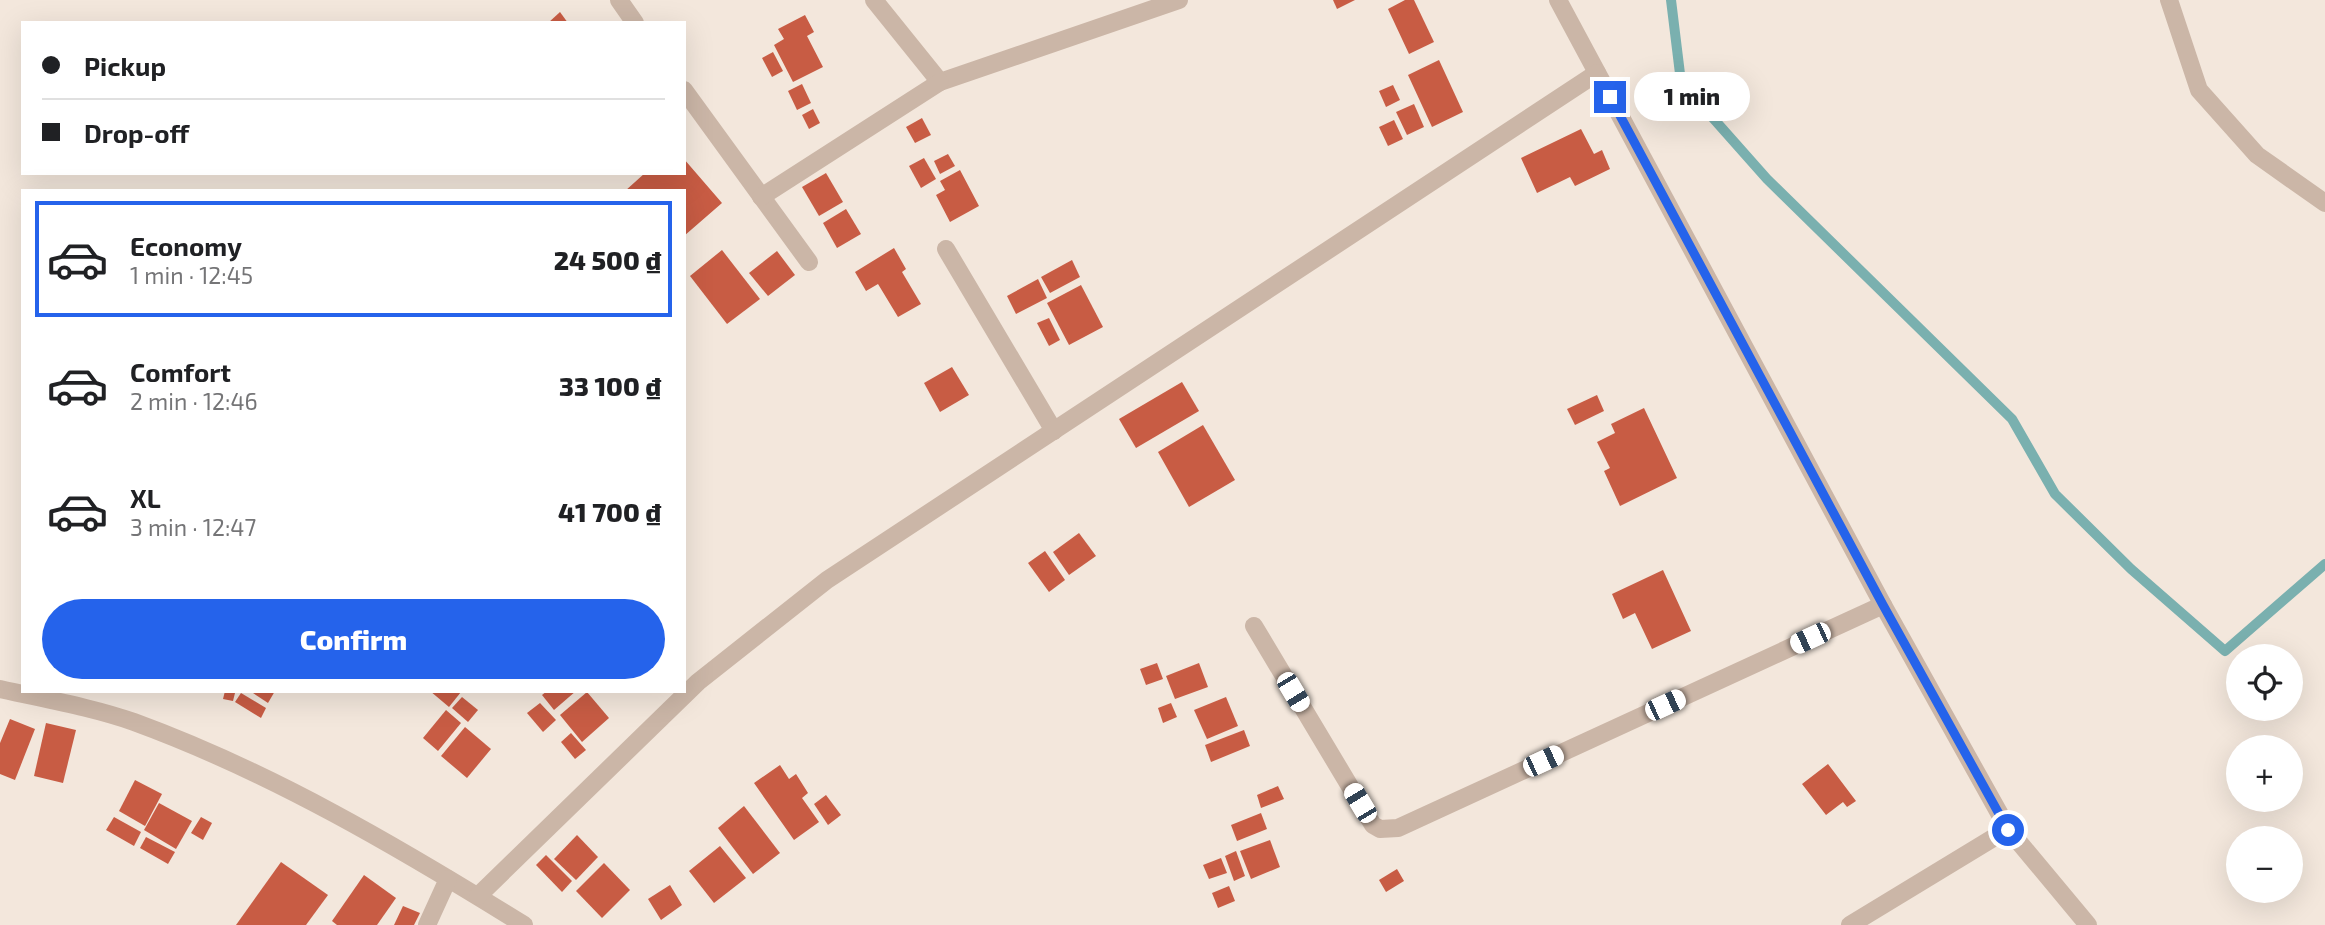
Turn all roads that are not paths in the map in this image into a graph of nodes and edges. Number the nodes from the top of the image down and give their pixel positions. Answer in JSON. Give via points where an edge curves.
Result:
{"nodes":[{"id":1,"x":619,"y":0,"type":"edge"},
{"id":2,"x":874,"y":0,"type":"edge"},
{"id":3,"x":1179,"y":0,"type":"edge"},
{"id":4,"x":1558,"y":0,"type":"edge"},
{"id":5,"x":2169,"y":0,"type":"edge"},
{"id":6,"x":634,"y":21,"type":"edge"},
{"id":7,"x":1597,"y":73,"type":"junction"},
{"id":8,"x":940,"y":82,"type":"junction"},
{"id":9,"x":686,"y":93,"type":"edge"},
{"id":10,"x":761,"y":197,"type":"junction"},
{"id":11,"x":2325,"y":203,"type":"edge"},
{"id":12,"x":946,"y":249,"type":"dead end"},
{"id":13,"x":809,"y":262,"type":"dead end"},
{"id":14,"x":1054,"y":431,"type":"junction"},
{"id":15,"x":1883,"y":605,"type":"junction"},
{"id":16,"x":1254,"y":626,"type":"dead end"},
{"id":17,"x":36,"y":693,"type":"edge"},
{"id":18,"x":2008,"y":830,"type":"junction"},
{"id":19,"x":448,"y":879,"type":"junction"},
{"id":20,"x":478,"y":896,"type":"junction"},
{"id":21,"x":427,"y":925,"type":"edge"},
{"id":22,"x":524,"y":925,"type":"edge"},
{"id":23,"x":1850,"y":925,"type":"edge"},
{"id":24,"x":2088,"y":925,"type":"edge"}],
"edges":[{"from":1,"to":6,"type":"street"},
{"from":2,"to":8,"type":"street"},
{"from":3,"to":8,"type":"street"},
{"from":4,"to":7,"type":"street"},
{"from":5,"to":11,"type":"street","via":[[2199,90],[2258,155]]},
{"from":7,"to":14,"type":"street"},
{"from":7,"to":15,"type":"street"},
{"from":8,"to":10,"type":"street"},
{"from":9,"to":10,"type":"street"},
{"from":10,"to":13,"type":"street"},
{"from":12,"to":14,"type":"street"},
{"from":14,"to":20,"type":"street","via":[[922,515],[760,631],[698,682]]},
{"from":15,"to":16,"type":"street","via":[[1387,830],[1373,825]]},
{"from":15,"to":18,"type":"street"},
{"from":17,"to":19,"type":"street","via":[[131,721],[220,756]]},
{"from":18,"to":23,"type":"street"},
{"from":18,"to":24,"type":"street"},
{"from":19,"to":20,"type":"street"},
{"from":19,"to":21,"type":"street"},
{"from":20,"to":22,"type":"street"}]}
